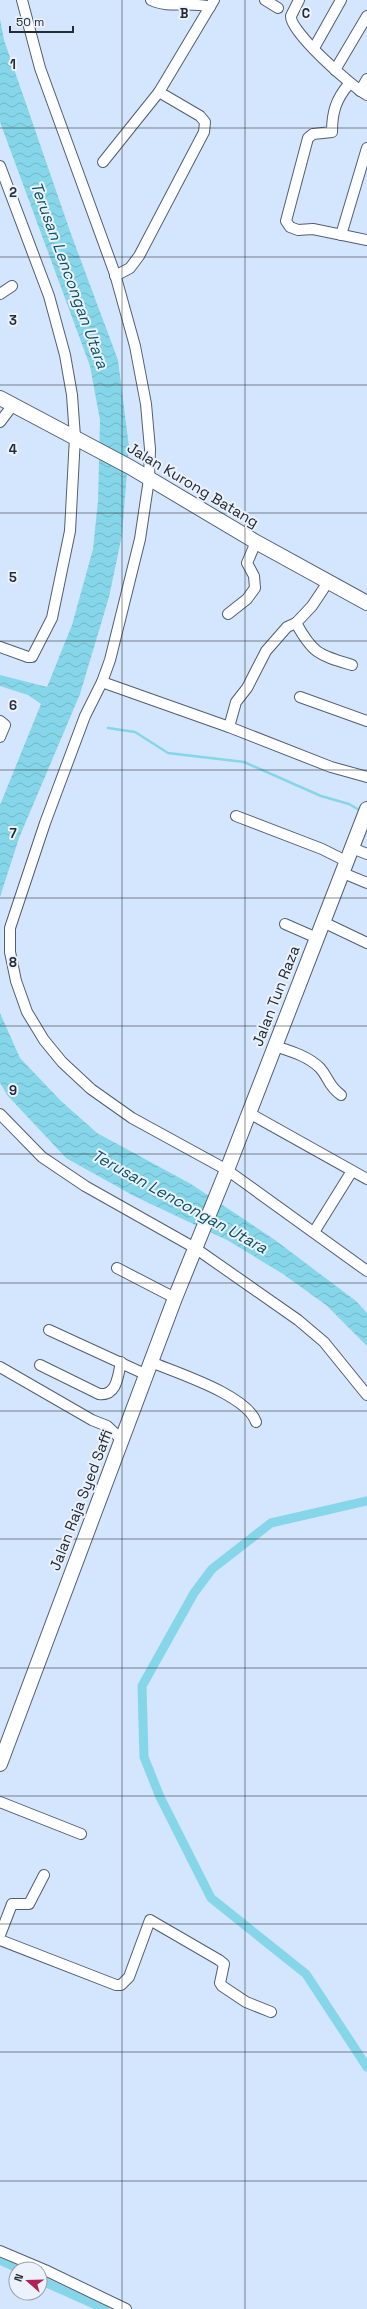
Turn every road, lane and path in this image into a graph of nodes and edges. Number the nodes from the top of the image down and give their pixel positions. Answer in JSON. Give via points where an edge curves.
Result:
{"nodes":[{"id":1,"x":22,"y":0,"type":"edge"},
{"id":2,"x":151,"y":0,"type":"edge"},
{"id":3,"x":265,"y":0,"type":"edge"},
{"id":4,"x":299,"y":0,"type":"edge"},
{"id":5,"x":341,"y":0,"type":"edge"},
{"id":6,"x":212,"y":4,"type":"edge"},
{"id":7,"x":278,"y":8,"type":"dead end"},
{"id":8,"x":367,"y":16,"type":"edge"},
{"id":9,"x":314,"y":48,"type":"junction"},
{"id":10,"x":335,"y":70,"type":"junction"},
{"id":11,"x":367,"y":79,"type":"edge"},
{"id":12,"x":349,"y":84,"type":"junction"},
{"id":13,"x":160,"y":92,"type":"junction"},
{"id":14,"x":363,"y":93,"type":"edge"},
{"id":15,"x":367,"y":148,"type":"edge"},
{"id":16,"x":103,"y":162,"type":"dead end"},
{"id":17,"x":0,"y":166,"type":"edge"},
{"id":18,"x":341,"y":235,"type":"junction"},
{"id":19,"x":367,"y":240,"type":"edge"},
{"id":20,"x":115,"y":276,"type":"junction"},
{"id":21,"x":12,"y":286,"type":"dead end"},
{"id":22,"x":0,"y":294,"type":"edge"},
{"id":23,"x":0,"y":398,"type":"edge"},
{"id":24,"x":13,"y":405,"type":"junction"},
{"id":25,"x":0,"y":422,"type":"edge"},
{"id":26,"x":78,"y":438,"type":"junction"},
{"id":27,"x":149,"y":478,"type":"junction"},
{"id":28,"x":256,"y":542,"type":"junction"},
{"id":29,"x":328,"y":582,"type":"junction"},
{"id":30,"x":367,"y":603,"type":"edge"},
{"id":31,"x":228,"y":614,"type":"dead end"},
{"id":32,"x":296,"y":623,"type":"junction"},
{"id":33,"x":0,"y":647,"type":"edge"},
{"id":34,"x":352,"y":665,"type":"dead end"},
{"id":35,"x":102,"y":682,"type":"junction"},
{"id":36,"x":300,"y":697,"type":"dead end"},
{"id":37,"x":0,"y":721,"type":"edge"},
{"id":38,"x":367,"y":721,"type":"edge"},
{"id":39,"x":229,"y":727,"type":"junction"},
{"id":40,"x":0,"y":737,"type":"edge"},
{"id":41,"x":367,"y":777,"type":"edge"},
{"id":42,"x":367,"y":809,"type":"edge"},
{"id":43,"x":236,"y":816,"type":"dead end"},
{"id":44,"x":352,"y":848,"type":"junction"},
{"id":45,"x":367,"y":854,"type":"edge"},
{"id":46,"x":344,"y":867,"type":"junction"},
{"id":47,"x":367,"y":883,"type":"edge"},
{"id":48,"x":324,"y":922,"type":"junction"},
{"id":49,"x":285,"y":924,"type":"dead end"},
{"id":50,"x":317,"y":938,"type":"junction"},
{"id":51,"x":367,"y":943,"type":"edge"},
{"id":52,"x":275,"y":1046,"type":"junction"},
{"id":53,"x":341,"y":1095,"type":"dead end"},
{"id":54,"x":249,"y":1113,"type":"junction"},
{"id":55,"x":0,"y":1114,"type":"edge"},
{"id":56,"x":228,"y":1170,"type":"junction"},
{"id":57,"x":352,"y":1171,"type":"junction"},
{"id":58,"x":367,"y":1179,"type":"edge"},
{"id":59,"x":314,"y":1232,"type":"junction"},
{"id":60,"x":196,"y":1246,"type":"junction"},
{"id":61,"x":117,"y":1268,"type":"dead end"},
{"id":62,"x":367,"y":1271,"type":"edge"},
{"id":63,"x":175,"y":1298,"type":"junction"},
{"id":64,"x":49,"y":1330,"type":"dead end"},
{"id":65,"x":121,"y":1362,"type":"junction"},
{"id":66,"x":40,"y":1365,"type":"dead end"},
{"id":67,"x":0,"y":1367,"type":"edge"},
{"id":68,"x":149,"y":1368,"type":"junction"},
{"id":69,"x":367,"y":1395,"type":"edge"},
{"id":70,"x":256,"y":1422,"type":"dead end"},
{"id":71,"x":122,"y":1440,"type":"junction"},
{"id":72,"x":1,"y":1759,"type":"edge"},
{"id":73,"x":0,"y":1802,"type":"edge"},
{"id":74,"x":81,"y":1834,"type":"dead end"},
{"id":75,"x":44,"y":1876,"type":"dead end"},
{"id":76,"x":0,"y":1935,"type":"edge"},
{"id":77,"x":0,"y":1940,"type":"edge"},
{"id":78,"x":271,"y":2012,"type":"dead end"},
{"id":79,"x":0,"y":2251,"type":"edge"},
{"id":80,"x":126,"y":2309,"type":"edge"}],
"edges":[{"from":1,"to":20,"type":"street","via":[[40,68]]},
{"from":2,"to":6,"type":"street","via":[[170,5]]},
{"from":3,"to":7,"type":"street"},
{"from":4,"to":9,"type":"street","via":[[291,16],[292,24]]},
{"from":5,"to":9,"type":"street"},
{"from":6,"to":13,"type":"street"},
{"from":8,"to":10,"type":"street"},
{"from":9,"to":10,"type":"street"},
{"from":10,"to":12,"type":"street"},
{"from":11,"to":14,"type":"street"},
{"from":12,"to":14,"type":"street"},
{"from":12,"to":18,"type":"street","via":[[334,108],[332,132],[313,134],[308,138],[286,216],[287,224],[294,229],[313,229]]},
{"from":13,"to":16,"type":"street"},
{"from":13,"to":20,"type":"street","via":[[200,116],[205,122],[204,132],[139,256],[130,268]]},
{"from":15,"to":18,"type":"street"},
{"from":17,"to":26,"type":"street","via":[[49,296],[65,355]]},
{"from":18,"to":19,"type":"street"},
{"from":20,"to":27,"type":"street","via":[[135,346],[146,404],[150,449]]},
{"from":21,"to":22,"type":"street"},
{"from":23,"to":24,"type":"main road","name":"Jalan Kurong Batang"},
{"from":24,"to":25,"type":"street"},
{"from":24,"to":26,"type":"main road","name":"Jalan Kurong Batang"},
{"from":26,"to":27,"type":"main road","name":"Jalan Kurong Batang"},
{"from":26,"to":33,"type":"street","via":[[70,531],[52,618],[32,657]]},
{"from":27,"to":28,"type":"main road","name":"Jalan Kurong Batang"},
{"from":27,"to":35,"type":"street","via":[[140,539]]},
{"from":28,"to":29,"type":"main road","name":"Jalan Kurong Batang"},
{"from":28,"to":31,"type":"street","via":[[247,563],[254,576],[255,588],[247,599]]},
{"from":29,"to":30,"type":"main road","name":"Jalan Kurong Batang"},
{"from":29,"to":32,"type":"street","via":[[312,606]]},
{"from":32,"to":34,"type":"street","via":[[309,645],[319,654]]},
{"from":32,"to":39,"type":"street","via":[[287,627],[266,651],[247,688],[236,702]]},
{"from":35,"to":39,"type":"street"},
{"from":35,"to":56,"type":"street","via":[[85,716],[13,916],[9,938],[16,981],[27,1012],[44,1040],[62,1062],[91,1089],[132,1118]]},
{"from":36,"to":38,"type":"street"},
{"from":37,"to":40,"type":"street","via":[[5,725]]},
{"from":39,"to":41,"type":"street","via":[[331,767]]},
{"from":42,"to":44,"type":"main road","name":"Jalan Tun Raza"},
{"from":43,"to":46,"type":"street","via":[[322,849]]},
{"from":44,"to":45,"type":"street"},
{"from":44,"to":46,"type":"main road","name":"Jalan Tun Raza"},
{"from":46,"to":47,"type":"street"},
{"from":46,"to":48,"type":"main road","name":"Jalan Tun Raza"},
{"from":48,"to":50,"type":"main road","name":"Jalan Tun Raza"},
{"from":48,"to":51,"type":"street"},
{"from":49,"to":50,"type":"street"},
{"from":50,"to":52,"type":"main road","name":"Jalan Tun Raza"},
{"from":52,"to":53,"type":"street","via":[[305,1058],[319,1067],[333,1089]]},
{"from":52,"to":54,"type":"main road","name":"Jalan Tun Raza"},
{"from":54,"to":56,"type":"main road","name":"Jalan Tun Raza"},
{"from":54,"to":57,"type":"street"},
{"from":55,"to":60,"type":"street","via":[[42,1157],[85,1186]]},
{"from":56,"to":59,"type":"street"},
{"from":56,"to":60,"type":"main road","name":"Jalan Tun Raza"},
{"from":57,"to":58,"type":"street"},
{"from":57,"to":59,"type":"street"},
{"from":59,"to":62,"type":"street"},
{"from":60,"to":63,"type":"main road","name":"Jalan Raja Syed Saffi"},
{"from":60,"to":69,"type":"street","via":[[324,1342]]},
{"from":61,"to":63,"type":"street"},
{"from":63,"to":68,"type":"main road","name":"Jalan Raja Syed Saffi"},
{"from":64,"to":65,"type":"street"},
{"from":65,"to":66,"type":"street","via":[[118,1378],[112,1392],[107,1395],[99,1394]]},
{"from":65,"to":68,"type":"street"},
{"from":67,"to":71,"type":"street","via":[[107,1426]]},
{"from":68,"to":70,"type":"street","via":[[230,1397],[249,1410]]},
{"from":68,"to":71,"type":"main road","name":"Jalan Raja Syed Saffi"},
{"from":71,"to":72,"type":"main road","name":"Jalan Raja Syed Saffi"},
{"from":73,"to":74,"type":"street"},
{"from":75,"to":76,"type":"street","via":[[29,1904],[12,1904]]},
{"from":77,"to":78,"type":"street","via":[[121,1985],[129,1977],[150,1920],[224,1964],[220,1983],[222,1986],[246,2002]]},
{"from":79,"to":80,"type":"street"}]}
